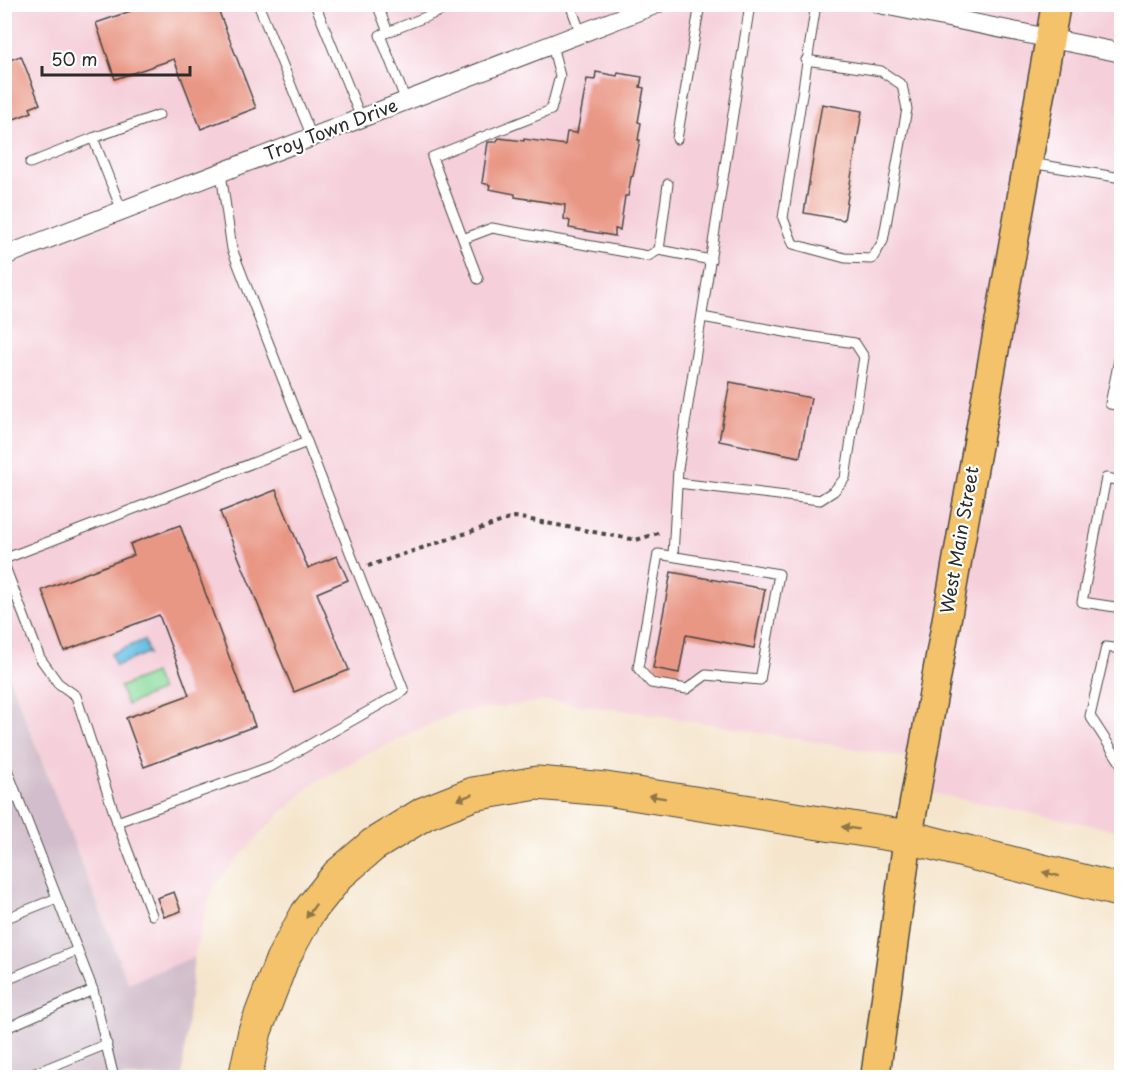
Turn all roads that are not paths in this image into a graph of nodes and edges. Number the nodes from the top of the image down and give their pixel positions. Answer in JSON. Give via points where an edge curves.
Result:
{"nodes":[{"id":1,"x":258,"y":4,"type":"edge"},
{"id":2,"x":315,"y":4,"type":"edge"},
{"id":3,"x":377,"y":4,"type":"edge"},
{"id":4,"x":458,"y":4,"type":"edge"},
{"id":5,"x":570,"y":4,"type":"edge"},
{"id":6,"x":657,"y":4,"type":"edge"},
{"id":7,"x":700,"y":4,"type":"edge"},
{"id":8,"x":750,"y":4,"type":"edge"},
{"id":9,"x":816,"y":4,"type":"edge"},
{"id":10,"x":879,"y":4,"type":"edge"},
{"id":11,"x":1056,"y":4,"type":"edge"},
{"id":12,"x":913,"y":8,"type":"edge"},
{"id":13,"x":388,"y":32,"type":"junction"},
{"id":14,"x":581,"y":34,"type":"junction"},
{"id":15,"x":1050,"y":39,"type":"junction"},
{"id":16,"x":552,"y":45,"type":"junction"},
{"id":17,"x":1122,"y":53,"type":"edge"},
{"id":18,"x":806,"y":60,"type":"junction"},
{"id":19,"x":406,"y":101,"type":"junction"},
{"id":20,"x":159,"y":115,"type":"dead end"},
{"id":21,"x":361,"y":118,"type":"junction"},
{"id":22,"x":312,"y":137,"type":"junction"},
{"id":23,"x":93,"y":138,"type":"junction"},
{"id":24,"x":676,"y":140,"type":"dead end"},
{"id":25,"x":30,"y":163,"type":"dead end"},
{"id":26,"x":1028,"y":163,"type":"junction"},
{"id":27,"x":220,"y":173,"type":"junction"},
{"id":28,"x":1122,"y":178,"type":"edge"},
{"id":29,"x":668,"y":184,"type":"dead end"},
{"id":30,"x":1122,"y":197,"type":"edge"},
{"id":31,"x":1122,"y":208,"type":"edge"},
{"id":32,"x":122,"y":211,"type":"junction"},
{"id":33,"x":463,"y":239,"type":"junction"},
{"id":34,"x":659,"y":250,"type":"junction"},
{"id":35,"x":4,"y":256,"type":"edge"},
{"id":36,"x":711,"y":260,"type":"junction"},
{"id":37,"x":478,"y":279,"type":"dead end"},
{"id":38,"x":702,"y":317,"type":"junction"},
{"id":39,"x":1122,"y":345,"type":"edge"},
{"id":40,"x":1122,"y":406,"type":"edge"},
{"id":41,"x":307,"y":442,"type":"junction"},
{"id":42,"x":1122,"y":481,"type":"edge"},
{"id":43,"x":678,"y":483,"type":"junction"},
{"id":44,"x":673,"y":555,"type":"junction"},
{"id":45,"x":4,"y":559,"type":"edge"},
{"id":46,"x":4,"y":564,"type":"edge"},
{"id":47,"x":1122,"y":608,"type":"edge"},
{"id":48,"x":1122,"y":649,"type":"edge"},
{"id":49,"x":4,"y":762,"type":"edge"},
{"id":50,"x":1122,"y":765,"type":"edge"},
{"id":51,"x":18,"y":796,"type":"junction"},
{"id":52,"x":4,"y":802,"type":"edge"},
{"id":53,"x":117,"y":822,"type":"junction"},
{"id":54,"x":908,"y":837,"type":"junction"},
{"id":55,"x":1122,"y":891,"type":"edge"},
{"id":56,"x":57,"y":898,"type":"junction"},
{"id":57,"x":152,"y":915,"type":"dead end"},
{"id":58,"x":4,"y":919,"type":"edge"},
{"id":59,"x":78,"y":950,"type":"junction"},
{"id":60,"x":4,"y":981,"type":"edge"},
{"id":61,"x":93,"y":990,"type":"junction"},
{"id":62,"x":4,"y":1029,"type":"edge"},
{"id":63,"x":107,"y":1044,"type":"junction"},
{"id":64,"x":23,"y":1077,"type":"edge"},
{"id":65,"x":114,"y":1077,"type":"edge"},
{"id":66,"x":245,"y":1077,"type":"edge"},
{"id":67,"x":875,"y":1077,"type":"edge"}],
"edges":[{"from":1,"to":22,"type":"lane"},
{"from":2,"to":21,"type":"lane"},
{"from":3,"to":13,"type":"lane"},
{"from":4,"to":13,"type":"lane"},
{"from":5,"to":14,"type":"lane"},
{"from":6,"to":14,"type":"street","name":"Troy Town Drive"},
{"from":7,"to":24,"type":"lane"},
{"from":8,"to":36,"type":"lane"},
{"from":9,"to":18,"type":"lane"},
{"from":10,"to":12,"type":"street"},
{"from":11,"to":15,"type":"main road","name":"West Main Street"},
{"from":12,"to":15,"type":"street"},
{"from":13,"to":19,"type":"lane","via":[[380,34]]},
{"from":14,"to":16,"type":"street","name":"Troy Town Drive"},
{"from":15,"to":17,"type":"street"},
{"from":15,"to":26,"type":"main road","name":"West Main Street"},
{"from":16,"to":19,"type":"street","name":"Troy Town Drive"},
{"from":16,"to":33,"type":"lane","via":[[560,76],[551,110],[432,157]]},
{"from":18,"to":18,"type":"lane","via":[[783,218],[794,244],[845,258],[872,259],[884,241],[908,109],[902,85],[881,71]]},
{"from":19,"to":21,"type":"street","name":"Troy Town Drive"},
{"from":20,"to":23,"type":"lane"},
{"from":21,"to":22,"type":"street","name":"Troy Town Drive"},
{"from":22,"to":27,"type":"street","name":"Troy Town Drive"},
{"from":23,"to":25,"type":"lane"},
{"from":23,"to":32,"type":"lane"},
{"from":26,"to":28,"type":"lane"},
{"from":26,"to":54,"type":"main road","name":"West Main Street"},
{"from":27,"to":32,"type":"street","name":"Troy Town Drive"},
{"from":27,"to":41,"type":"lane","via":[[232,249]]},
{"from":29,"to":34,"type":"lane"},
{"from":30,"to":31,"type":"lane"},
{"from":32,"to":35,"type":"street","name":"Troy Town Drive"},
{"from":33,"to":34,"type":"lane","via":[[492,228],[648,256]]},
{"from":33,"to":37,"type":"lane"},
{"from":34,"to":36,"type":"lane"},
{"from":36,"to":38,"type":"lane"},
{"from":38,"to":43,"type":"lane"},
{"from":38,"to":43,"type":"lane","via":[[855,343],[864,357],[845,478],[820,500]]},
{"from":39,"to":40,"type":"lane","via":[[1110,404]]},
{"from":41,"to":45,"type":"lane"},
{"from":41,"to":53,"type":"lane","via":[[404,691],[272,766]]},
{"from":42,"to":47,"type":"lane","via":[[1106,478],[1082,602]]},
{"from":43,"to":44,"type":"lane"},
{"from":44,"to":44,"type":"lane","via":[[658,554],[638,668],[651,683],[687,689],[706,675],[760,680],[779,574]]},
{"from":46,"to":53,"type":"lane","via":[[40,658],[58,683],[76,696]]},
{"from":48,"to":50,"type":"lane","via":[[1106,647],[1090,717]]},
{"from":49,"to":51,"type":"lane"},
{"from":51,"to":52,"type":"lane"},
{"from":51,"to":56,"type":"lane"},
{"from":53,"to":57,"type":"lane"},
{"from":55,"to":54,"type":"highway","one_way":true},
{"from":54,"to":66,"type":"highway","one_way":true,"via":[[606,789],[537,783],[473,794],[425,813],[373,845],[338,875],[307,914],[282,960],[255,1031]]},
{"from":54,"to":67,"type":"main road","name":"West Main Street"},
{"from":56,"to":58,"type":"lane"},
{"from":56,"to":59,"type":"lane"},
{"from":59,"to":60,"type":"lane"},
{"from":59,"to":61,"type":"lane"},
{"from":61,"to":62,"type":"lane"},
{"from":61,"to":63,"type":"lane"},
{"from":63,"to":64,"type":"lane"},
{"from":63,"to":65,"type":"lane"}]}
